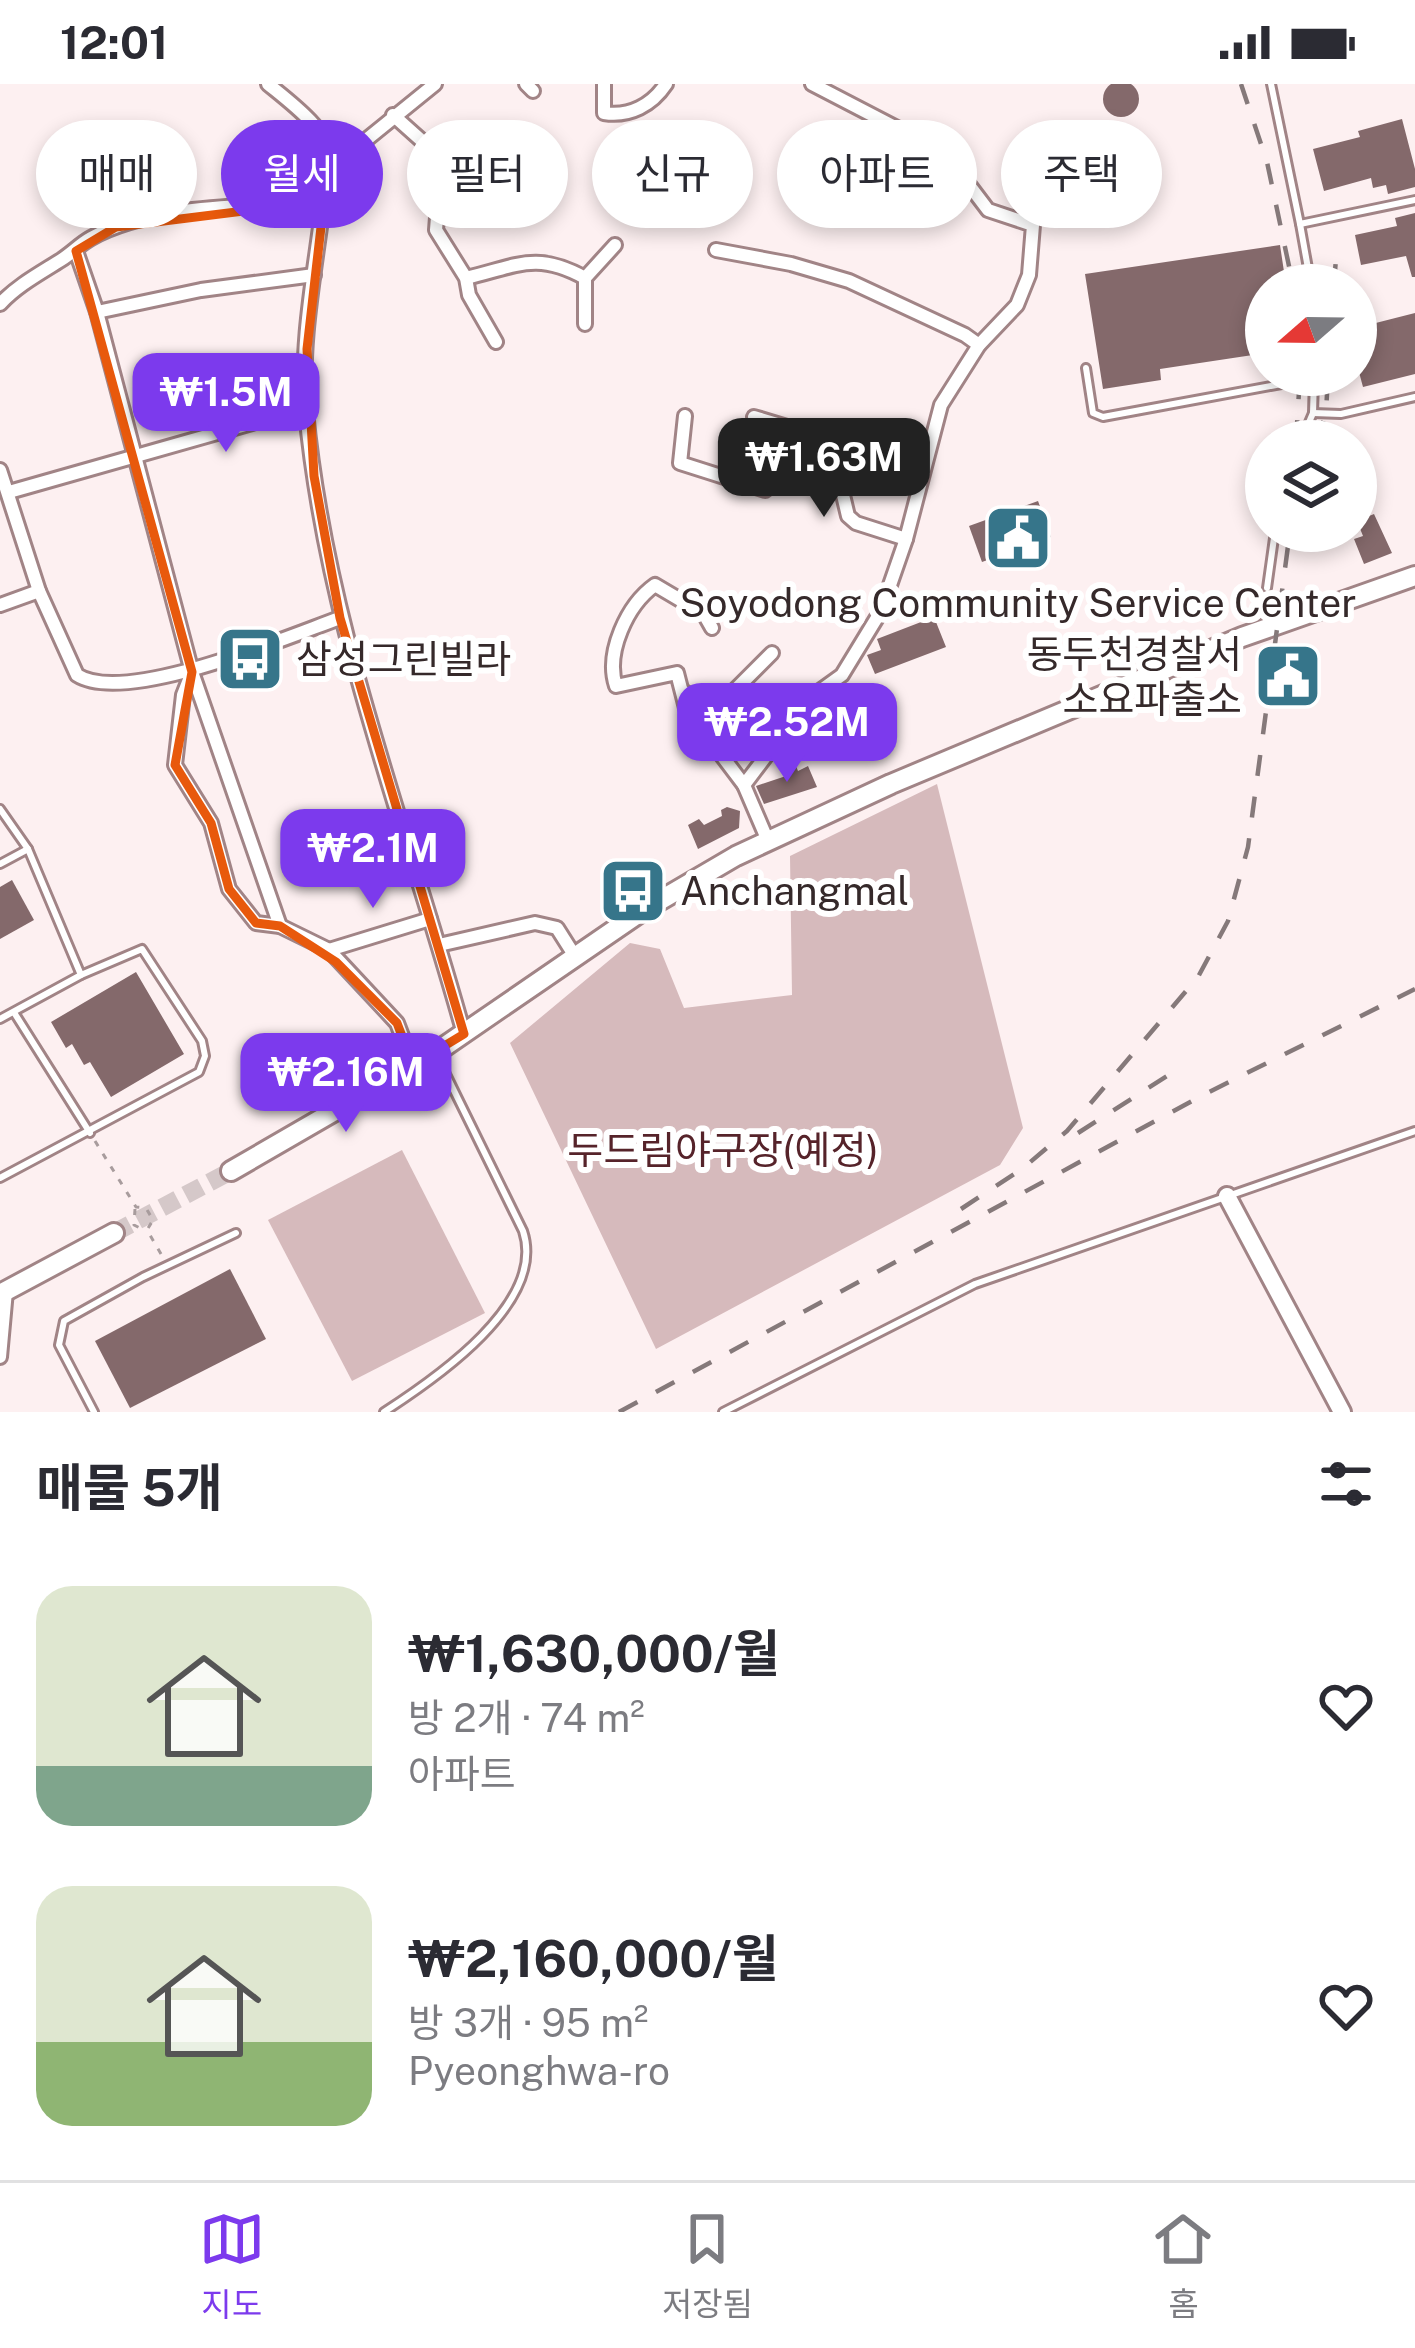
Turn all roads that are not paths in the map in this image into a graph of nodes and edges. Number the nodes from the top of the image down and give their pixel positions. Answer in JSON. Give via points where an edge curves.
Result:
{"nodes":[{"id":1,"x":268,"y":84,"type":"edge"},
{"id":2,"x":435,"y":84,"type":"edge"},
{"id":3,"x":604,"y":84,"type":"edge"},
{"id":4,"x":666,"y":84,"type":"edge"},
{"id":5,"x":812,"y":84,"type":"edge"},
{"id":6,"x":1271,"y":84,"type":"edge"},
{"id":7,"x":286,"y":89,"type":"edge"},
{"id":8,"x":393,"y":116,"type":"junction"},
{"id":9,"x":309,"y":120,"type":"edge"},
{"id":10,"x":383,"y":125,"type":"edge"},
{"id":11,"x":1415,"y":200,"type":"edge"},
{"id":12,"x":221,"y":209,"type":"edge"},
{"id":13,"x":1300,"y":224,"type":"junction"},
{"id":14,"x":320,"y":228,"type":"edge"},
{"id":15,"x":614,"y":245,"type":"dead end"},
{"id":16,"x":716,"y":250,"type":"dead end"},
{"id":17,"x":76,"y":251,"type":"junction"},
{"id":18,"x":1307,"y":264,"type":"edge"},
{"id":19,"x":314,"y":275,"type":"junction"},
{"id":20,"x":466,"y":278,"type":"junction"},
{"id":21,"x":584,"y":278,"type":"junction"},
{"id":22,"x":0,"y":304,"type":"edge"},
{"id":23,"x":97,"y":312,"type":"junction"},
{"id":24,"x":585,"y":324,"type":"dead end"},
{"id":25,"x":496,"y":342,"type":"dead end"},
{"id":26,"x":979,"y":345,"type":"junction"},
{"id":27,"x":1086,"y":368,"type":"dead end"},
{"id":28,"x":1245,"y":390,"type":"edge"},
{"id":29,"x":1313,"y":396,"type":"edge"},
{"id":30,"x":1415,"y":397,"type":"edge"},
{"id":31,"x":305,"y":408,"type":"junction"},
{"id":32,"x":1312,"y":412,"type":"junction"},
{"id":33,"x":685,"y":416,"type":"dead end"},
{"id":34,"x":754,"y":417,"type":"dead end"},
{"id":35,"x":1309,"y":420,"type":"edge"},
{"id":36,"x":794,"y":429,"type":"junction"},
{"id":37,"x":133,"y":455,"type":"junction"},
{"id":38,"x":0,"y":470,"type":"edge"},
{"id":39,"x":9,"y":492,"type":"junction"},
{"id":40,"x":906,"y":539,"type":"junction"},
{"id":41,"x":1272,"y":552,"type":"edge"},
{"id":42,"x":1415,"y":576,"type":"edge"},
{"id":43,"x":1267,"y":588,"type":"dead end"},
{"id":44,"x":39,"y":591,"type":"junction"},
{"id":45,"x":0,"y":605,"type":"edge"},
{"id":46,"x":340,"y":618,"type":"junction"},
{"id":47,"x":712,"y":628,"type":"dead end"},
{"id":48,"x":772,"y":653,"type":"dead end"},
{"id":49,"x":192,"y":672,"type":"junction"},
{"id":50,"x":684,"y":692,"type":"junction"},
{"id":51,"x":744,"y":785,"type":"junction"},
{"id":52,"x":0,"y":809,"type":"edge"},
{"id":53,"x":768,"y":841,"type":"junction"},
{"id":54,"x":28,"y":849,"type":"junction"},
{"id":55,"x":0,"y":864,"type":"edge"},
{"id":56,"x":430,"y":919,"type":"junction"},
{"id":57,"x":280,"y":926,"type":"junction"},
{"id":58,"x":439,"y":945,"type":"junction"},
{"id":59,"x":329,"y":950,"type":"junction"},
{"id":60,"x":576,"y":958,"type":"junction"},
{"id":61,"x":82,"y":975,"type":"junction"},
{"id":62,"x":14,"y":1013,"type":"junction"},
{"id":63,"x":0,"y":1018,"type":"edge"},
{"id":64,"x":464,"y":1034,"type":"junction"},
{"id":65,"x":435,"y":1053,"type":"junction"},
{"id":66,"x":413,"y":1065,"type":"junction"},
{"id":67,"x":1415,"y":1131,"type":"edge"},
{"id":68,"x":90,"y":1133,"type":"junction"},
{"id":69,"x":231,"y":1171,"type":"tunnel mouth"},
{"id":70,"x":0,"y":1178,"type":"edge"},
{"id":71,"x":1227,"y":1196,"type":"junction"},
{"id":72,"x":114,"y":1232,"type":"tunnel mouth"},
{"id":73,"x":236,"y":1234,"type":"dead end"},
{"id":74,"x":3,"y":1293,"type":"edge"},
{"id":75,"x":0,"y":1357,"type":"edge"},
{"id":76,"x":94,"y":1412,"type":"edge"},
{"id":77,"x":384,"y":1412,"type":"edge"},
{"id":78,"x":723,"y":1412,"type":"edge"},
{"id":79,"x":1342,"y":1412,"type":"edge"}],
"edges":[{"from":1,"to":7,"type":"street"},
{"from":2,"to":8,"type":"street"},
{"from":3,"to":4,"type":"street","via":[[602,107],[614,115],[638,110]]},
{"from":5,"to":26,"type":"street","via":[[920,140],[957,169],[988,210],[1034,225],[1018,305]]},
{"from":6,"to":13,"type":"lane"},
{"from":7,"to":9,"type":"street"},
{"from":8,"to":10,"type":"street"},
{"from":8,"to":20,"type":"street","via":[[441,167],[436,230]]},
{"from":11,"to":13,"type":"lane"},
{"from":12,"to":17,"type":"street","via":[[116,227]]},
{"from":13,"to":18,"type":"lane"},
{"from":14,"to":19,"type":"street"},
{"from":15,"to":21,"type":"street"},
{"from":16,"to":26,"type":"street","via":[[849,281]]},
{"from":17,"to":22,"type":"street"},
{"from":17,"to":23,"type":"street"},
{"from":19,"to":23,"type":"street"},
{"from":19,"to":31,"type":"street"},
{"from":20,"to":21,"type":"street","via":[[543,260]]},
{"from":20,"to":25,"type":"street"},
{"from":21,"to":24,"type":"street"},
{"from":23,"to":37,"type":"street"},
{"from":26,"to":40,"type":"street","via":[[941,405]]},
{"from":27,"to":28,"type":"lane","via":[[1093,413],[1103,417]]},
{"from":29,"to":32,"type":"lane"},
{"from":30,"to":32,"type":"lane","via":[[1341,414]]},
{"from":31,"to":37,"type":"street"},
{"from":31,"to":46,"type":"street"},
{"from":32,"to":35,"type":"lane"},
{"from":33,"to":36,"type":"street","via":[[680,463],[765,490]]},
{"from":34,"to":36,"type":"street"},
{"from":36,"to":40,"type":"street","via":[[832,449],[848,516]]},
{"from":37,"to":39,"type":"street"},
{"from":37,"to":49,"type":"street"},
{"from":38,"to":39,"type":"street"},
{"from":39,"to":44,"type":"street"},
{"from":40,"to":51,"type":"street","via":[[881,611],[842,675],[810,698]]},
{"from":41,"to":43,"type":"lane"},
{"from":42,"to":53,"type":"main road","via":[[1242,637]]},
{"from":44,"to":45,"type":"street"},
{"from":44,"to":49,"type":"street","via":[[86,681]]},
{"from":46,"to":49,"type":"street"},
{"from":46,"to":56,"type":"street"},
{"from":47,"to":50,"type":"street","via":[[704,614],[655,586],[627,618],[614,659],[616,686],[677,673]]},
{"from":48,"to":50,"type":"street","via":[[716,709]]},
{"from":49,"to":57,"type":"street"},
{"from":49,"to":57,"type":"street","via":[[175,766],[211,823],[229,889],[256,923]]},
{"from":50,"to":51,"type":"street","via":[[686,708]]},
{"from":51,"to":53,"type":"street"},
{"from":52,"to":54,"type":"lane"},
{"from":53,"to":60,"type":"main road","via":[[693,879]]},
{"from":54,"to":55,"type":"lane"},
{"from":54,"to":61,"type":"lane"},
{"from":56,"to":58,"type":"street"},
{"from":56,"to":59,"type":"street"},
{"from":57,"to":59,"type":"street"},
{"from":58,"to":60,"type":"street","via":[[536,923],[557,928]]},
{"from":58,"to":64,"type":"street"},
{"from":59,"to":66,"type":"street","via":[[397,1023]]},
{"from":60,"to":64,"type":"main road"},
{"from":61,"to":62,"type":"lane"},
{"from":61,"to":68,"type":"lane","via":[[142,949],[205,1056],[199,1072]]},
{"from":62,"to":63,"type":"lane"},
{"from":62,"to":68,"type":"lane"},
{"from":64,"to":65,"type":"main road"},
{"from":65,"to":66,"type":"main road"},
{"from":65,"to":77,"type":"lane","via":[[528,1246],[515,1291],[463,1356]]},
{"from":66,"to":69,"type":"main road"},
{"from":67,"to":71,"type":"lane"},
{"from":68,"to":70,"type":"lane"},
{"from":71,"to":78,"type":"lane","via":[[975,1284]]},
{"from":71,"to":79,"type":"street"},
{"from":72,"to":74,"type":"main road"},
{"from":73,"to":76,"type":"lane","via":[[64,1321],[59,1346]]},
{"from":74,"to":75,"type":"street"}]}
